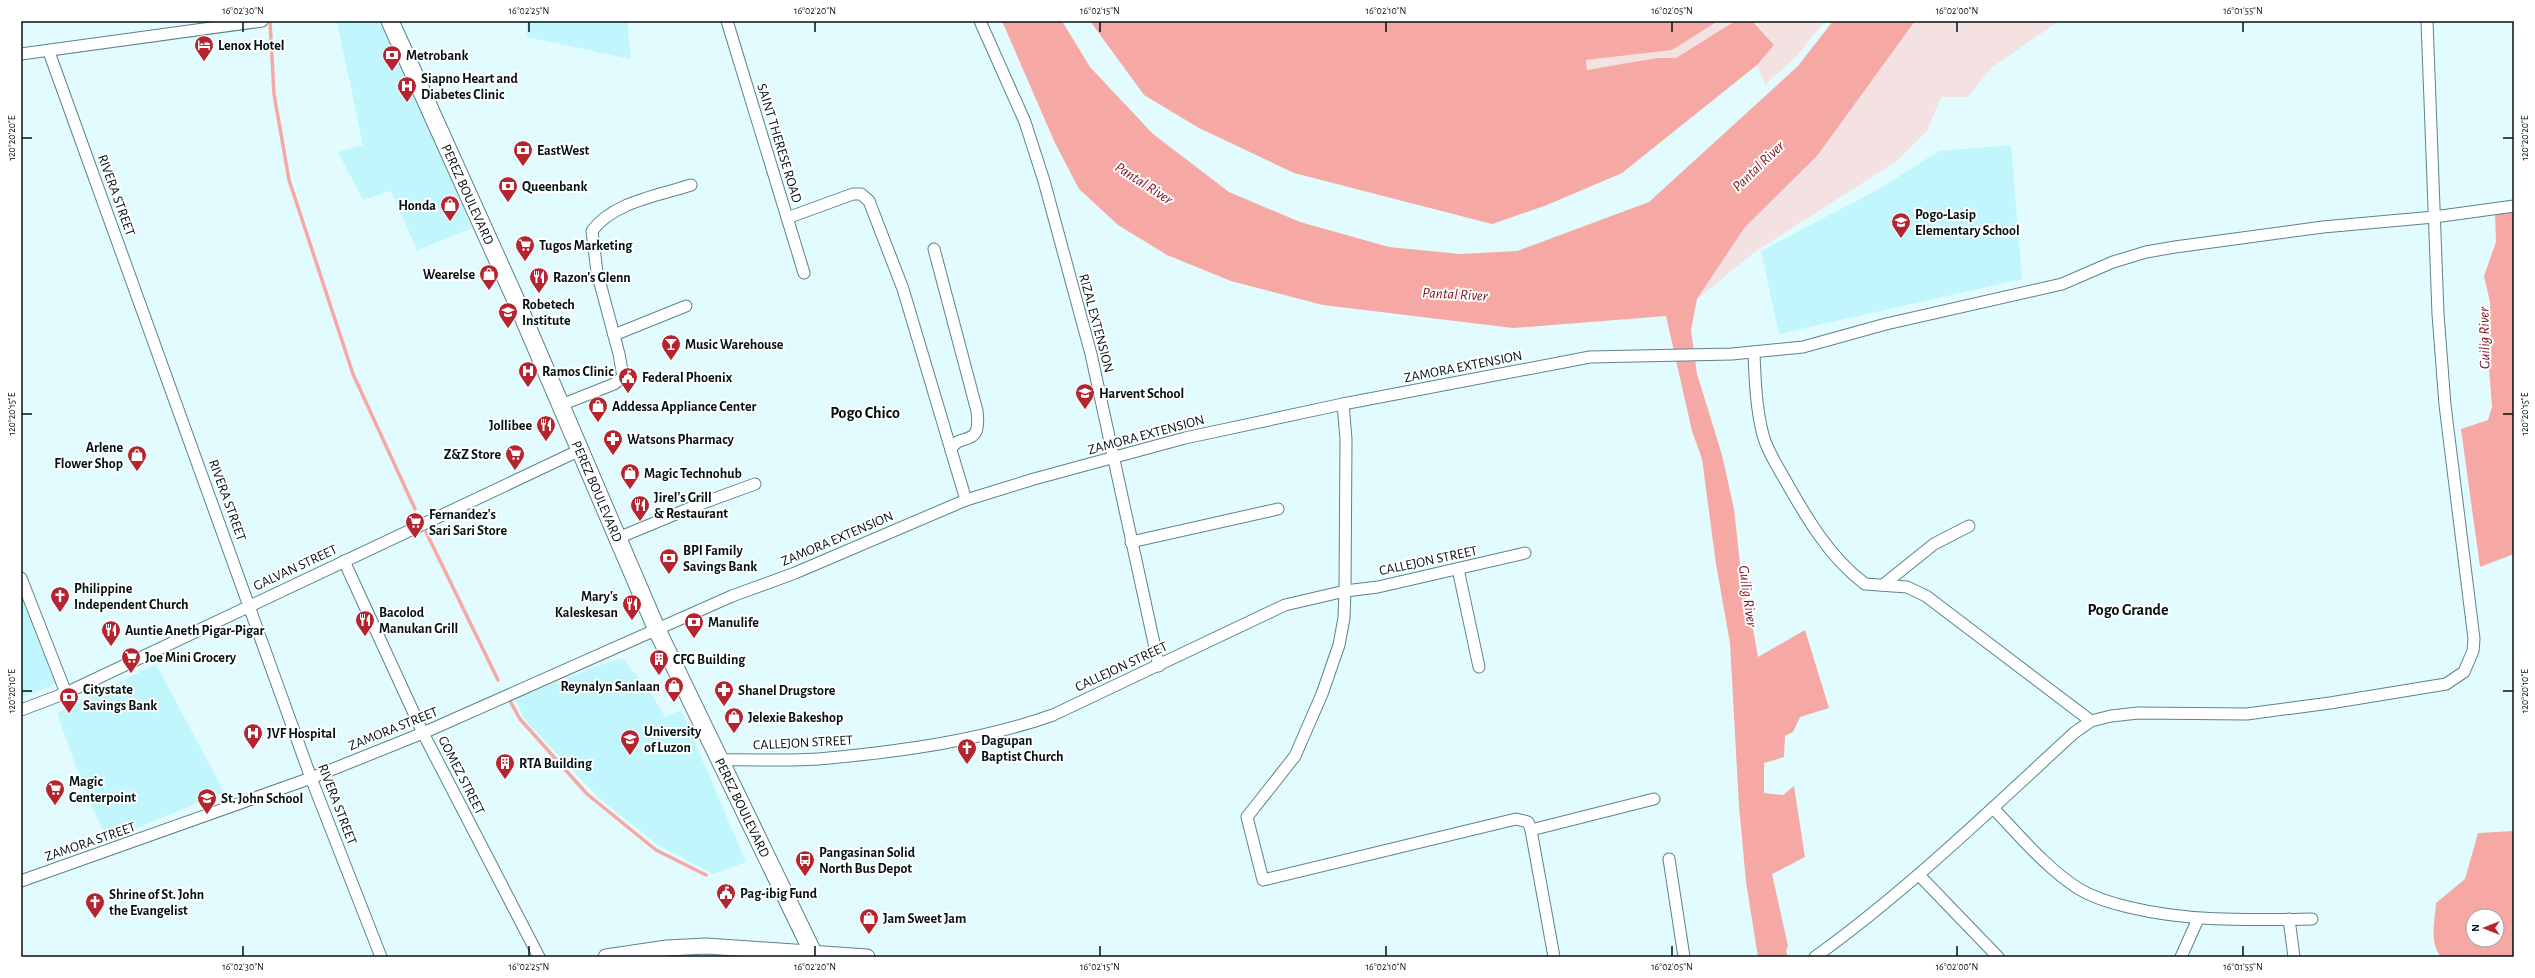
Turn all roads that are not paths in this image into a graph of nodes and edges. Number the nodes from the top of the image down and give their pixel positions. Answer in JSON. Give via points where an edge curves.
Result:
{"nodes":[{"id":1,"x":261,"y":21,"type":"edge"},
{"id":2,"x":390,"y":21,"type":"edge"},
{"id":3,"x":727,"y":21,"type":"edge"},
{"id":4,"x":980,"y":21,"type":"edge"},
{"id":5,"x":2427,"y":21,"type":"edge"},
{"id":6,"x":49,"y":52,"type":"junction"},
{"id":7,"x":21,"y":54,"type":"edge"},
{"id":8,"x":691,"y":185,"type":"dead end"},
{"id":9,"x":2514,"y":206,"type":"edge"},
{"id":10,"x":2434,"y":217,"type":"junction"},
{"id":11,"x":787,"y":218,"type":"junction"},
{"id":12,"x":934,"y":249,"type":"dead end"},
{"id":13,"x":804,"y":273,"type":"dead end"},
{"id":14,"x":686,"y":306,"type":"dead end"},
{"id":15,"x":614,"y":335,"type":"junction"},
{"id":16,"x":1754,"y":353,"type":"junction"},
{"id":17,"x":1343,"y":404,"type":"junction"},
{"id":18,"x":561,"y":405,"type":"junction"},
{"id":19,"x":580,"y":450,"type":"junction"},
{"id":20,"x":951,"y":450,"type":"junction"},
{"id":21,"x":1114,"y":459,"type":"junction"},
{"id":22,"x":755,"y":484,"type":"dead end"},
{"id":23,"x":966,"y":500,"type":"junction"},
{"id":24,"x":1278,"y":509,"type":"dead end"},
{"id":25,"x":1969,"y":526,"type":"dead end"},
{"id":26,"x":618,"y":538,"type":"junction"},
{"id":27,"x":1131,"y":542,"type":"junction"},
{"id":28,"x":1525,"y":553,"type":"dead end"},
{"id":29,"x":344,"y":561,"type":"junction"},
{"id":30,"x":1458,"y":569,"type":"junction"},
{"id":31,"x":21,"y":578,"type":"edge"},
{"id":32,"x":1883,"y":585,"type":"junction"},
{"id":33,"x":1345,"y":591,"type":"junction"},
{"id":34,"x":250,"y":605,"type":"junction"},
{"id":35,"x":657,"y":630,"type":"junction"},
{"id":36,"x":1158,"y":666,"type":"junction"},
{"id":37,"x":1478,"y":667,"type":"dead end"},
{"id":38,"x":66,"y":693,"type":"junction"},
{"id":39,"x":21,"y":710,"type":"edge"},
{"id":40,"x":2091,"y":721,"type":"junction"},
{"id":41,"x":423,"y":733,"type":"junction"},
{"id":42,"x":719,"y":760,"type":"junction"},
{"id":43,"x":311,"y":778,"type":"junction"},
{"id":44,"x":1654,"y":799,"type":"dead end"},
{"id":45,"x":1993,"y":808,"type":"junction"},
{"id":46,"x":1531,"y":830,"type":"junction"},
{"id":47,"x":1669,"y":859,"type":"dead end"},
{"id":48,"x":1919,"y":875,"type":"junction"},
{"id":49,"x":21,"y":881,"type":"edge"},
{"id":50,"x":2198,"y":919,"type":"junction"},
{"id":51,"x":2289,"y":919,"type":"junction"},
{"id":52,"x":2312,"y":919,"type":"dead end"},
{"id":53,"x":815,"y":955,"type":"edge"},
{"id":54,"x":381,"y":957,"type":"edge"},
{"id":55,"x":539,"y":957,"type":"edge"},
{"id":56,"x":606,"y":957,"type":"edge"},
{"id":57,"x":867,"y":957,"type":"edge"},
{"id":58,"x":1554,"y":957,"type":"edge"},
{"id":59,"x":1684,"y":957,"type":"edge"},
{"id":60,"x":1815,"y":957,"type":"edge"},
{"id":61,"x":1998,"y":957,"type":"edge"},
{"id":62,"x":2181,"y":957,"type":"edge"},
{"id":63,"x":2294,"y":957,"type":"edge"}],
"edges":[{"from":1,"to":6,"type":"street"},
{"from":2,"to":18,"type":"main road","name":"PEREZ BOULEVARD"},
{"from":3,"to":11,"type":"street","name":"SAINT THERESE ROAD"},
{"from":4,"to":21,"type":"street","name":"RIZAL EXTENSION","via":[[1025,122],[1044,181],[1091,354]]},
{"from":5,"to":10,"type":"street"},
{"from":6,"to":7,"type":"street"},
{"from":6,"to":34,"type":"street","name":"RIVERA STREET"},
{"from":8,"to":15,"type":"street","via":[[626,206],[601,219],[592,231],[598,272]]},
{"from":9,"to":10,"type":"street","name":"ZAMORA EXTENSION"},
{"from":10,"to":16,"type":"street","name":"ZAMORA EXTENSION","via":[[2214,240],[2146,252],[2113,262],[2054,286],[1886,324],[1803,347]]},
{"from":10,"to":40,"type":"street","via":[[2445,405],[2474,639],[2473,651],[2464,672],[2446,684],[2247,714],[2138,713]]},
{"from":11,"to":13,"type":"street","name":"SAINT THERESE ROAD"},
{"from":11,"to":20,"type":"street","via":[[852,194],[861,194],[869,201],[903,289]]},
{"from":12,"to":20,"type":"street","via":[[979,422],[974,436],[954,445]]},
{"from":14,"to":15,"type":"street"},
{"from":15,"to":18,"type":"street","via":[[624,373],[622,380]]},
{"from":16,"to":17,"type":"street","name":"ZAMORA EXTENSION","via":[[1590,357]]},
{"from":16,"to":32,"type":"street","via":[[1759,414],[1770,454],[1807,518],[1827,546],[1865,584]]},
{"from":17,"to":21,"type":"street","name":"ZAMORA EXTENSION","via":[[1185,438]]},
{"from":17,"to":33,"type":"street","via":[[1346,439]]},
{"from":18,"to":19,"type":"main road","name":"PEREZ BOULEVARD"},
{"from":19,"to":26,"type":"main road","name":"PEREZ BOULEVARD"},
{"from":19,"to":29,"type":"street","name":"GALVAN STREET"},
{"from":20,"to":23,"type":"street"},
{"from":21,"to":23,"type":"street","name":"ZAMORA EXTENSION","via":[[1034,479]]},
{"from":21,"to":27,"type":"street","name":"RIZAL EXTENSION"},
{"from":22,"to":26,"type":"street"},
{"from":23,"to":35,"type":"street","name":"ZAMORA EXTENSION","via":[[795,573],[732,596]]},
{"from":24,"to":27,"type":"street"},
{"from":25,"to":32,"type":"street","via":[[1934,544]]},
{"from":26,"to":35,"type":"main road","name":"PEREZ BOULEVARD"},
{"from":27,"to":36,"type":"street","name":"RIZAL EXTENSION"},
{"from":28,"to":30,"type":"street","name":"CALLEJON STREET"},
{"from":29,"to":34,"type":"street","name":"GALVAN STREET"},
{"from":29,"to":41,"type":"street","name":"GOMEZ STREET"},
{"from":30,"to":33,"type":"street","name":"CALLEJON STREET","via":[[1378,587]]},
{"from":30,"to":37,"type":"street"},
{"from":31,"to":38,"type":"street"},
{"from":32,"to":40,"type":"street","via":[[1907,586],[1926,596]]},
{"from":33,"to":36,"type":"street","name":"CALLEJON STREET","via":[[1285,605]]},
{"from":33,"to":46,"type":"street","via":[[1339,645],[1322,694],[1295,756],[1246,817],[1263,880],[1516,819],[1528,822]]},
{"from":34,"to":38,"type":"street","name":"GALVAN STREET"},
{"from":34,"to":43,"type":"street","name":"RIVERA STREET"},
{"from":35,"to":41,"type":"street","name":"ZAMORA STREET"},
{"from":35,"to":42,"type":"main road","name":"PEREZ BOULEVARD"},
{"from":36,"to":42,"type":"street","name":"CALLEJON STREET","via":[[1053,715],[989,734],[828,758]]},
{"from":38,"to":39,"type":"street","name":"GALVAN STREET"},
{"from":40,"to":45,"type":"street","via":[[2074,733]]},
{"from":41,"to":43,"type":"street","name":"ZAMORA STREET"},
{"from":41,"to":55,"type":"street","name":"GOMEZ STREET"},
{"from":42,"to":53,"type":"main road","name":"PEREZ BOULEVARD"},
{"from":43,"to":49,"type":"street","name":"ZAMORA STREET"},
{"from":43,"to":54,"type":"street","name":"RIVERA STREET"},
{"from":44,"to":46,"type":"street"},
{"from":45,"to":48,"type":"street"},
{"from":45,"to":50,"type":"street","via":[[2060,876],[2080,890],[2105,901],[2152,913]]},
{"from":46,"to":58,"type":"street"},
{"from":47,"to":59,"type":"street"},
{"from":48,"to":60,"type":"street","via":[[1862,923]]},
{"from":48,"to":61,"type":"street"},
{"from":50,"to":51,"type":"street"},
{"from":50,"to":62,"type":"street"},
{"from":51,"to":52,"type":"street"},
{"from":51,"to":63,"type":"street"},
{"from":53,"to":56,"type":"street","via":[[706,946],[667,948]]},
{"from":53,"to":57,"type":"street"}]}
